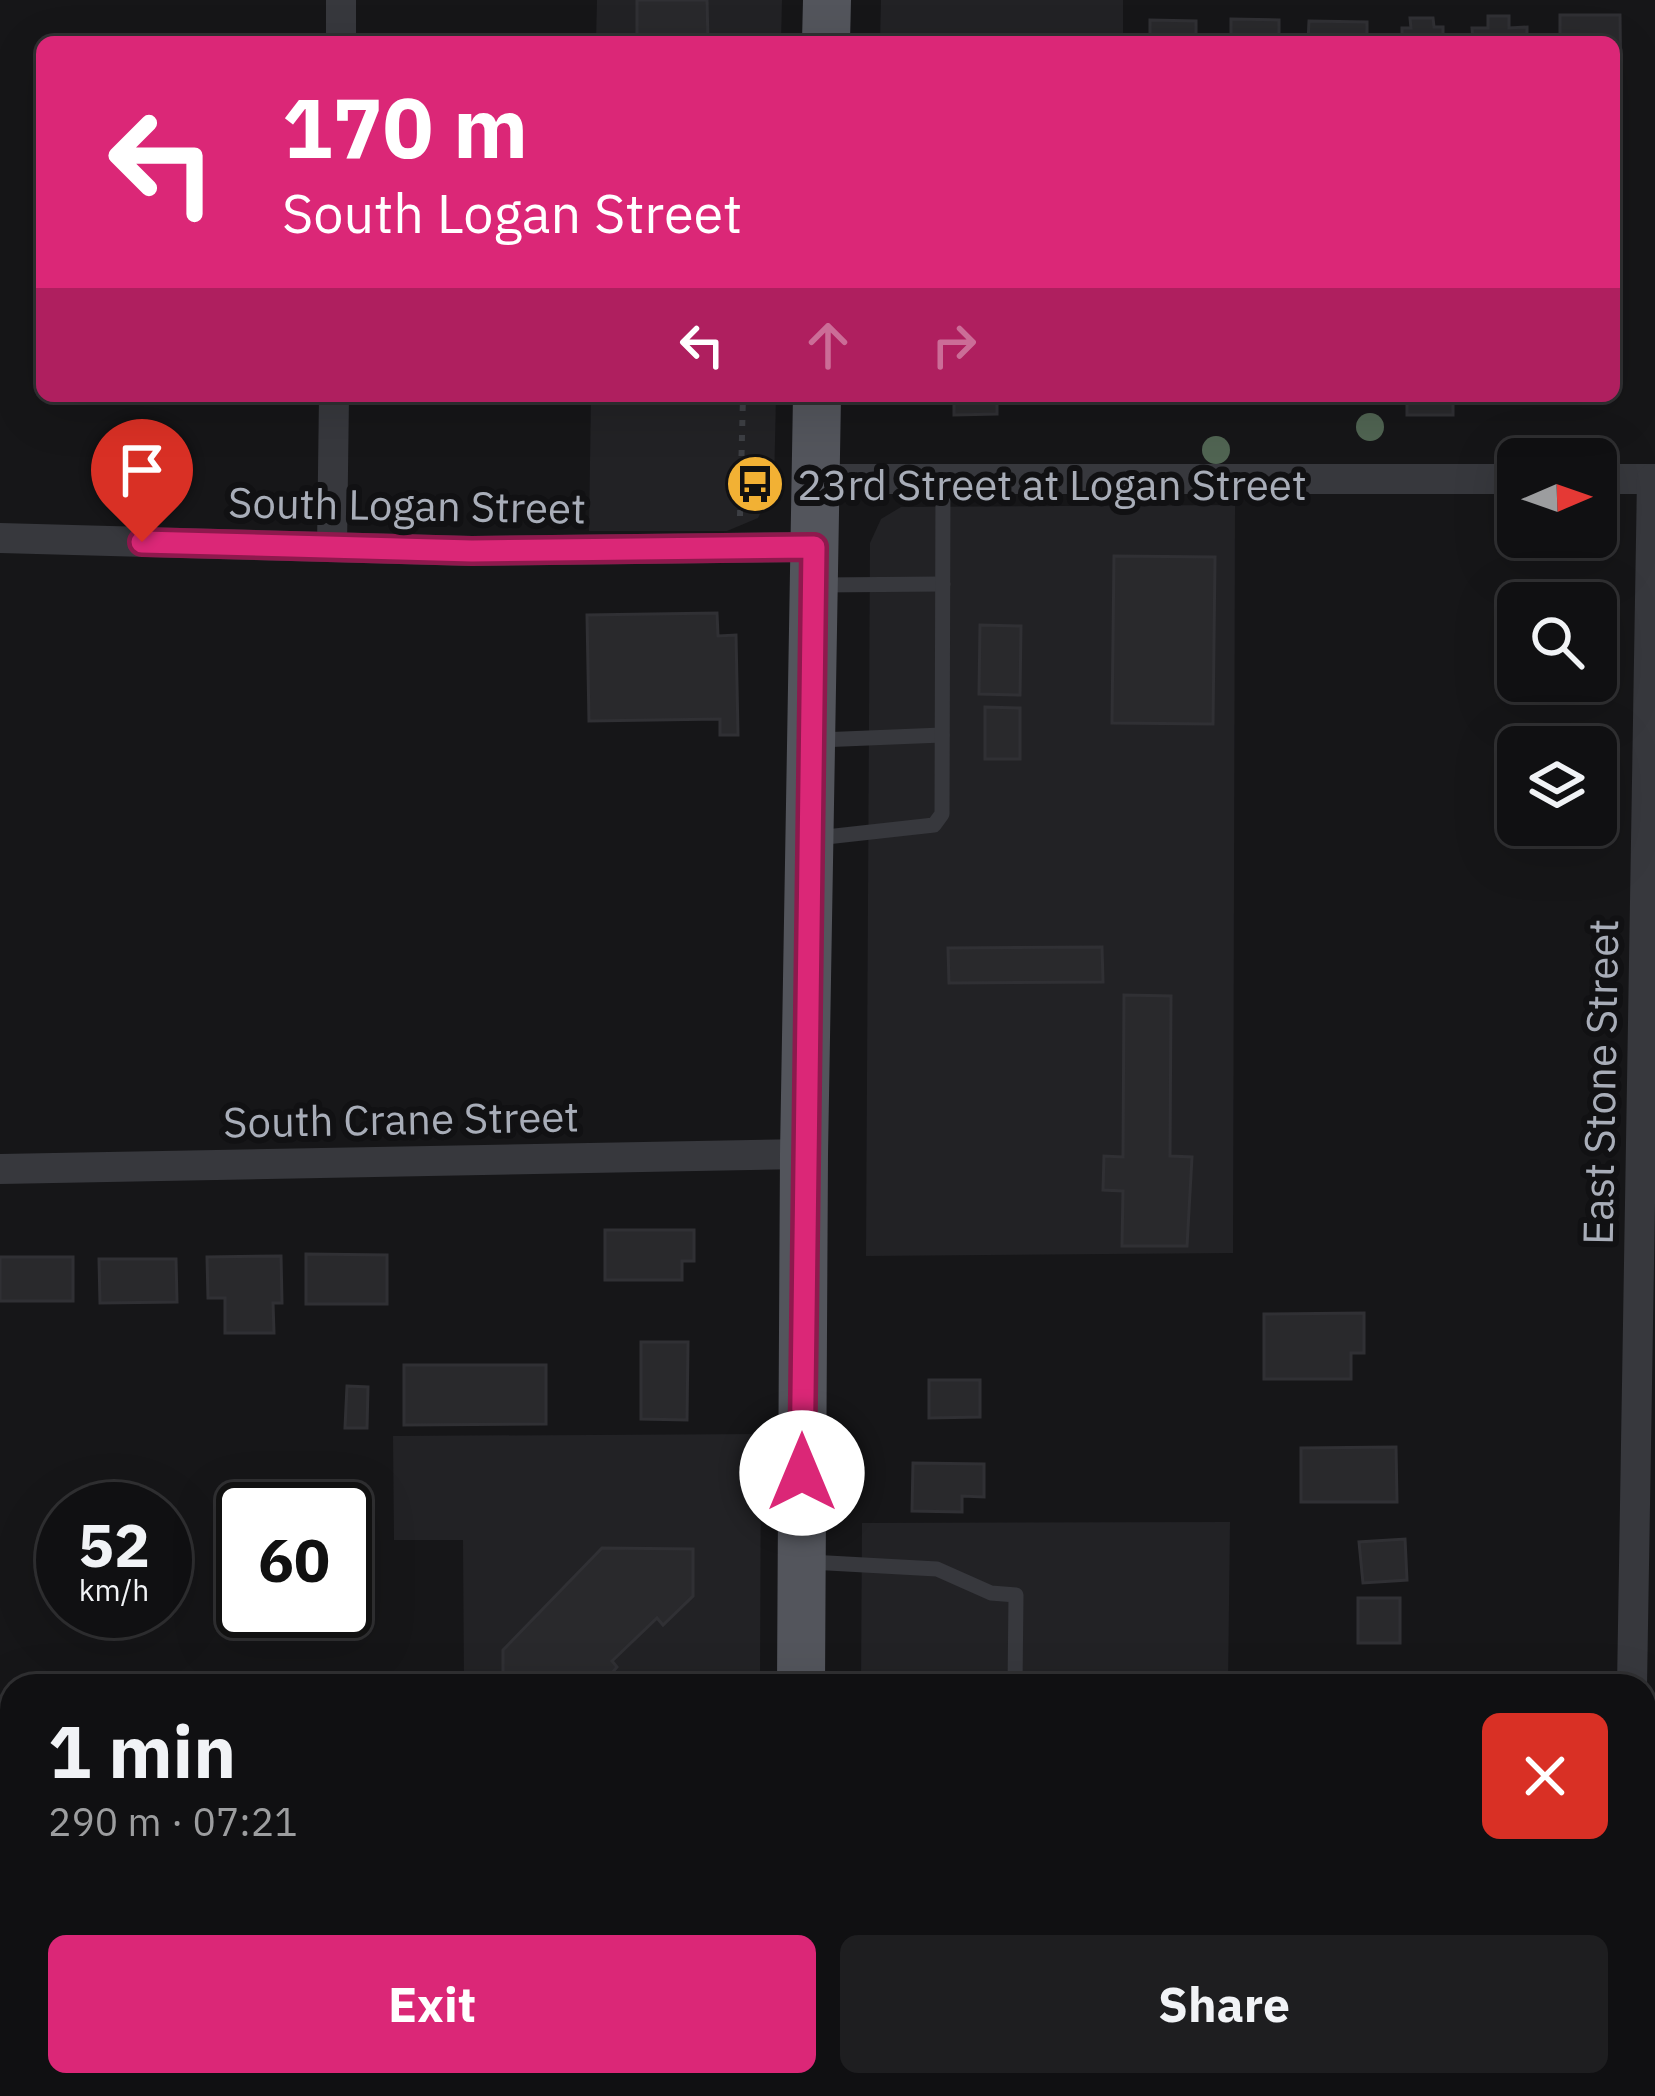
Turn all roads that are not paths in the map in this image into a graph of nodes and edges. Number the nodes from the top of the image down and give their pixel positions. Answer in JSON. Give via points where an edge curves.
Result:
{"nodes":[{"id":1,"x":341,"y":0,"type":"edge"},
{"id":2,"x":827,"y":0,"type":"edge"},
{"id":3,"x":341,"y":36,"type":"edge"},
{"id":4,"x":826,"y":36,"type":"edge"},
{"id":5,"x":334,"y":402,"type":"edge"},
{"id":6,"x":817,"y":402,"type":"edge"},
{"id":7,"x":814,"y":479,"type":"junction"},
{"id":8,"x":1497,"y":479,"type":"edge"},
{"id":9,"x":1617,"y":479,"type":"edge"},
{"id":10,"x":1653,"y":479,"type":"edge"},
{"id":11,"x":943,"y":480,"type":"junction"},
{"id":12,"x":0,"y":538,"type":"edge"},
{"id":13,"x":332,"y":547,"type":"junction"},
{"id":14,"x":813,"y":566,"type":"junction"},
{"id":15,"x":943,"y":584,"type":"junction"},
{"id":16,"x":942,"y":735,"type":"junction"},
{"id":17,"x":811,"y":740,"type":"junction"},
{"id":18,"x":809,"y":839,"type":"junction"},
{"id":19,"x":804,"y":1154,"type":"junction"},
{"id":20,"x":0,"y":1169,"type":"edge"},
{"id":21,"x":801,"y":1562,"type":"junction"},
{"id":22,"x":801,"y":1674,"type":"edge"},
{"id":23,"x":1015,"y":1674,"type":"edge"},
{"id":24,"x":1632,"y":1674,"type":"edge"}],
"edges":[{"from":1,"to":3,"type":"street"},
{"from":2,"to":4,"type":"main road"},
{"from":5,"to":13,"type":"street"},
{"from":6,"to":7,"type":"main road"},
{"from":7,"to":11,"type":"street"},
{"from":7,"to":14,"type":"main road"},
{"from":8,"to":11,"type":"street"},
{"from":9,"to":10,"type":"street"},
{"from":10,"to":24,"type":"street","name":"East Stone Street"},
{"from":11,"to":15,"type":"lane"},
{"from":12,"to":13,"type":"street","name":"South Logan Street"},
{"from":13,"to":14,"type":"street","name":"South Logan Street"},
{"from":14,"to":15,"type":"lane"},
{"from":14,"to":17,"type":"main road"},
{"from":15,"to":16,"type":"lane"},
{"from":16,"to":17,"type":"lane"},
{"from":16,"to":18,"type":"lane","via":[[942,814],[934,825]]},
{"from":17,"to":18,"type":"main road"},
{"from":18,"to":19,"type":"main road"},
{"from":19,"to":20,"type":"street","name":"South Crane Street"},
{"from":19,"to":21,"type":"main road"},
{"from":21,"to":22,"type":"main road"},
{"from":21,"to":23,"type":"lane","via":[[937,1569],[1016,1595]]}]}
